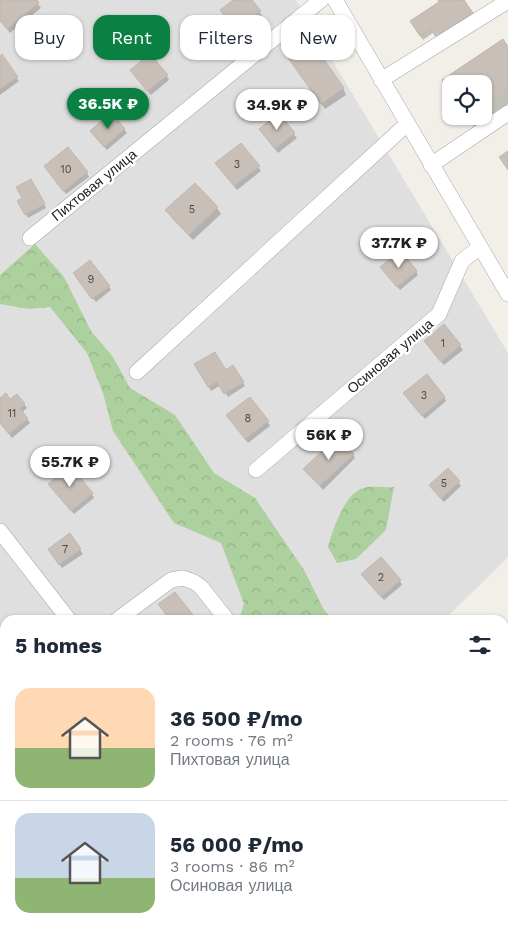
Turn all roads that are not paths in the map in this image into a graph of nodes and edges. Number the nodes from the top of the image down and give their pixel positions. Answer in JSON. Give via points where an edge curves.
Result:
{"nodes":[{"id":1,"x":321,"y":0,"type":"edge"},
{"id":2,"x":335,"y":0,"type":"edge"},
{"id":3,"x":508,"y":1,"type":"edge"},
{"id":4,"x":380,"y":80,"type":"junction"},
{"id":5,"x":508,"y":113,"type":"edge"},
{"id":6,"x":407,"y":124,"type":"junction"},
{"id":7,"x":431,"y":165,"type":"junction"},
{"id":8,"x":30,"y":238,"type":"dead end"},
{"id":9,"x":480,"y":247,"type":"junction"},
{"id":10,"x":508,"y":294,"type":"edge"},
{"id":11,"x":137,"y":372,"type":"dead end"},
{"id":12,"x":256,"y":470,"type":"dead end"},
{"id":13,"x":0,"y":531,"type":"edge"},
{"id":14,"x":65,"y":615,"type":"edge"},
{"id":15,"x":124,"y":615,"type":"edge"},
{"id":16,"x":223,"y":615,"type":"edge"}],
"edges":[{"from":1,"to":8,"type":"street","name":"Пихтовая улица"},
{"from":2,"to":4,"type":"street"},
{"from":3,"to":4,"type":"street"},
{"from":4,"to":6,"type":"street"},
{"from":5,"to":7,"type":"street"},
{"from":6,"to":7,"type":"street"},
{"from":6,"to":11,"type":"street"},
{"from":7,"to":9,"type":"street"},
{"from":9,"to":10,"type":"street"},
{"from":9,"to":12,"type":"street","name":"Осиновая улица","via":[[462,261],[439,314]]},
{"from":13,"to":14,"type":"street"},
{"from":15,"to":16,"type":"street","via":[[171,580],[184,578],[201,587]]}]}
